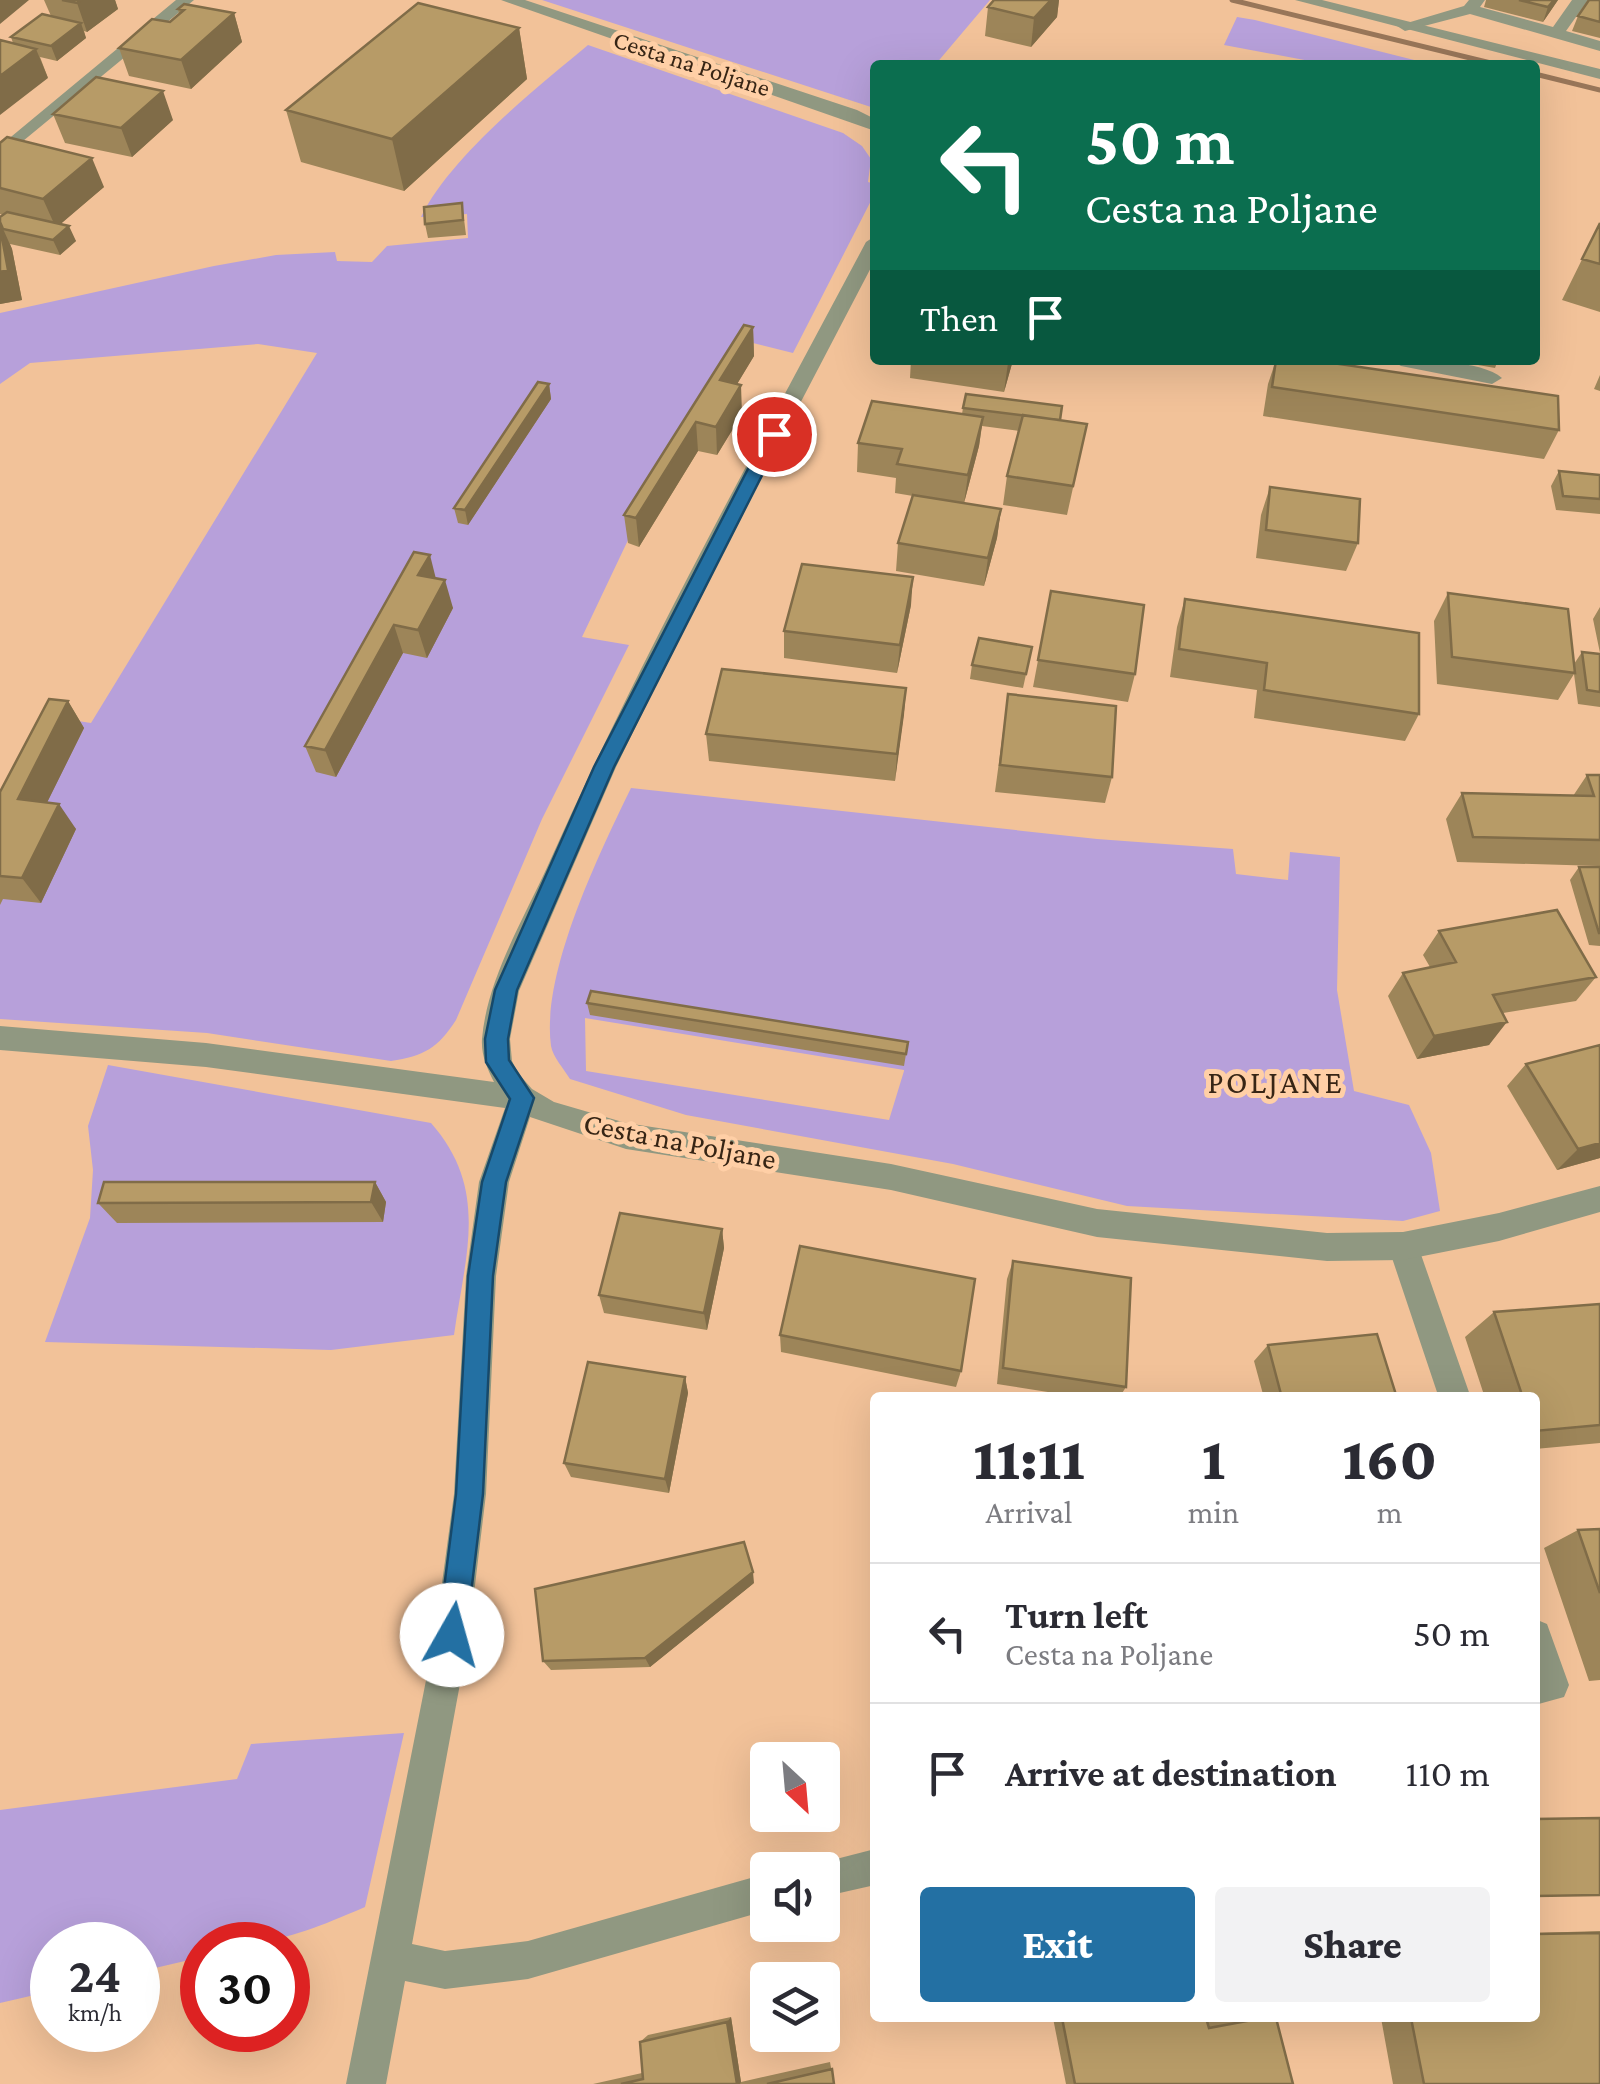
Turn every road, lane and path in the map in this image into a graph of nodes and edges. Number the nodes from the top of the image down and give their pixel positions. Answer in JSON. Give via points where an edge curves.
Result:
{"nodes":[{"id":1,"x":186,"y":0,"type":"edge"},
{"id":2,"x":509,"y":0,"type":"edge"},
{"id":3,"x":1304,"y":0,"type":"edge"},
{"id":4,"x":1580,"y":0,"type":"edge"},
{"id":5,"x":1473,"y":5,"type":"edge"},
{"id":6,"x":1515,"y":22,"type":"junction"},
{"id":7,"x":1405,"y":26,"type":"junction"},
{"id":8,"x":1556,"y":34,"type":"junction"},
{"id":9,"x":1600,"y":46,"type":"edge"},
{"id":10,"x":1495,"y":48,"type":"junction"},
{"id":11,"x":1600,"y":74,"type":"edge"},
{"id":12,"x":870,"y":124,"type":"edge"},
{"id":13,"x":0,"y":155,"type":"edge"},
{"id":14,"x":868,"y":271,"type":"edge"},
{"id":15,"x":1426,"y":365,"type":"edge"},
{"id":16,"x":1492,"y":378,"type":"dead end"},
{"id":17,"x":0,"y":1038,"type":"edge"},
{"id":18,"x":522,"y":1098,"type":"junction"},
{"id":19,"x":1600,"y":1199,"type":"edge"},
{"id":20,"x":1404,"y":1246,"type":"junction"},
{"id":21,"x":1452,"y":1392,"type":"edge"},
{"id":22,"x":1540,"y":1650,"type":"edge"},
{"id":23,"x":1540,"y":1687,"type":"edge"},
{"id":24,"x":870,"y":1868,"type":"edge"},
{"id":25,"x":840,"y":1875,"type":"edge"},
{"id":26,"x":750,"y":1896,"type":"edge"},
{"id":27,"x":390,"y":1958,"type":"junction"},
{"id":28,"x":366,"y":2084,"type":"edge"}],
"edges":[{"from":1,"to":13,"type":"street"},
{"from":2,"to":12,"type":"street","name":"Cesta na Poljane"},
{"from":3,"to":7,"type":"street"},
{"from":4,"to":8,"type":"street"},
{"from":5,"to":6,"type":"street"},
{"from":5,"to":7,"type":"street"},
{"from":6,"to":8,"type":"street"},
{"from":6,"to":10,"type":"street"},
{"from":7,"to":10,"type":"street"},
{"from":8,"to":9,"type":"street"},
{"from":10,"to":11,"type":"street"},
{"from":14,"to":18,"type":"street","via":[[688,597],[506,990],[498,1062]]},
{"from":15,"to":16,"type":"street"},
{"from":17,"to":18,"type":"street","name":"Cesta na Poljane","via":[[206,1055]]},
{"from":18,"to":20,"type":"street","name":"Cesta na Poljane","via":[[626,1136],[891,1177],[1097,1223],[1327,1246]]},
{"from":18,"to":27,"type":"street","via":[[494,1182],[452,1635]]},
{"from":19,"to":20,"type":"street","name":"Cesta na Poljane"},
{"from":20,"to":21,"type":"street"},
{"from":22,"to":23,"type":"street","via":[[1552,1685]]},
{"from":24,"to":25,"type":"street"},
{"from":26,"to":27,"type":"street","via":[[528,1960],[444,1970]]},
{"from":27,"to":28,"type":"street"}]}
